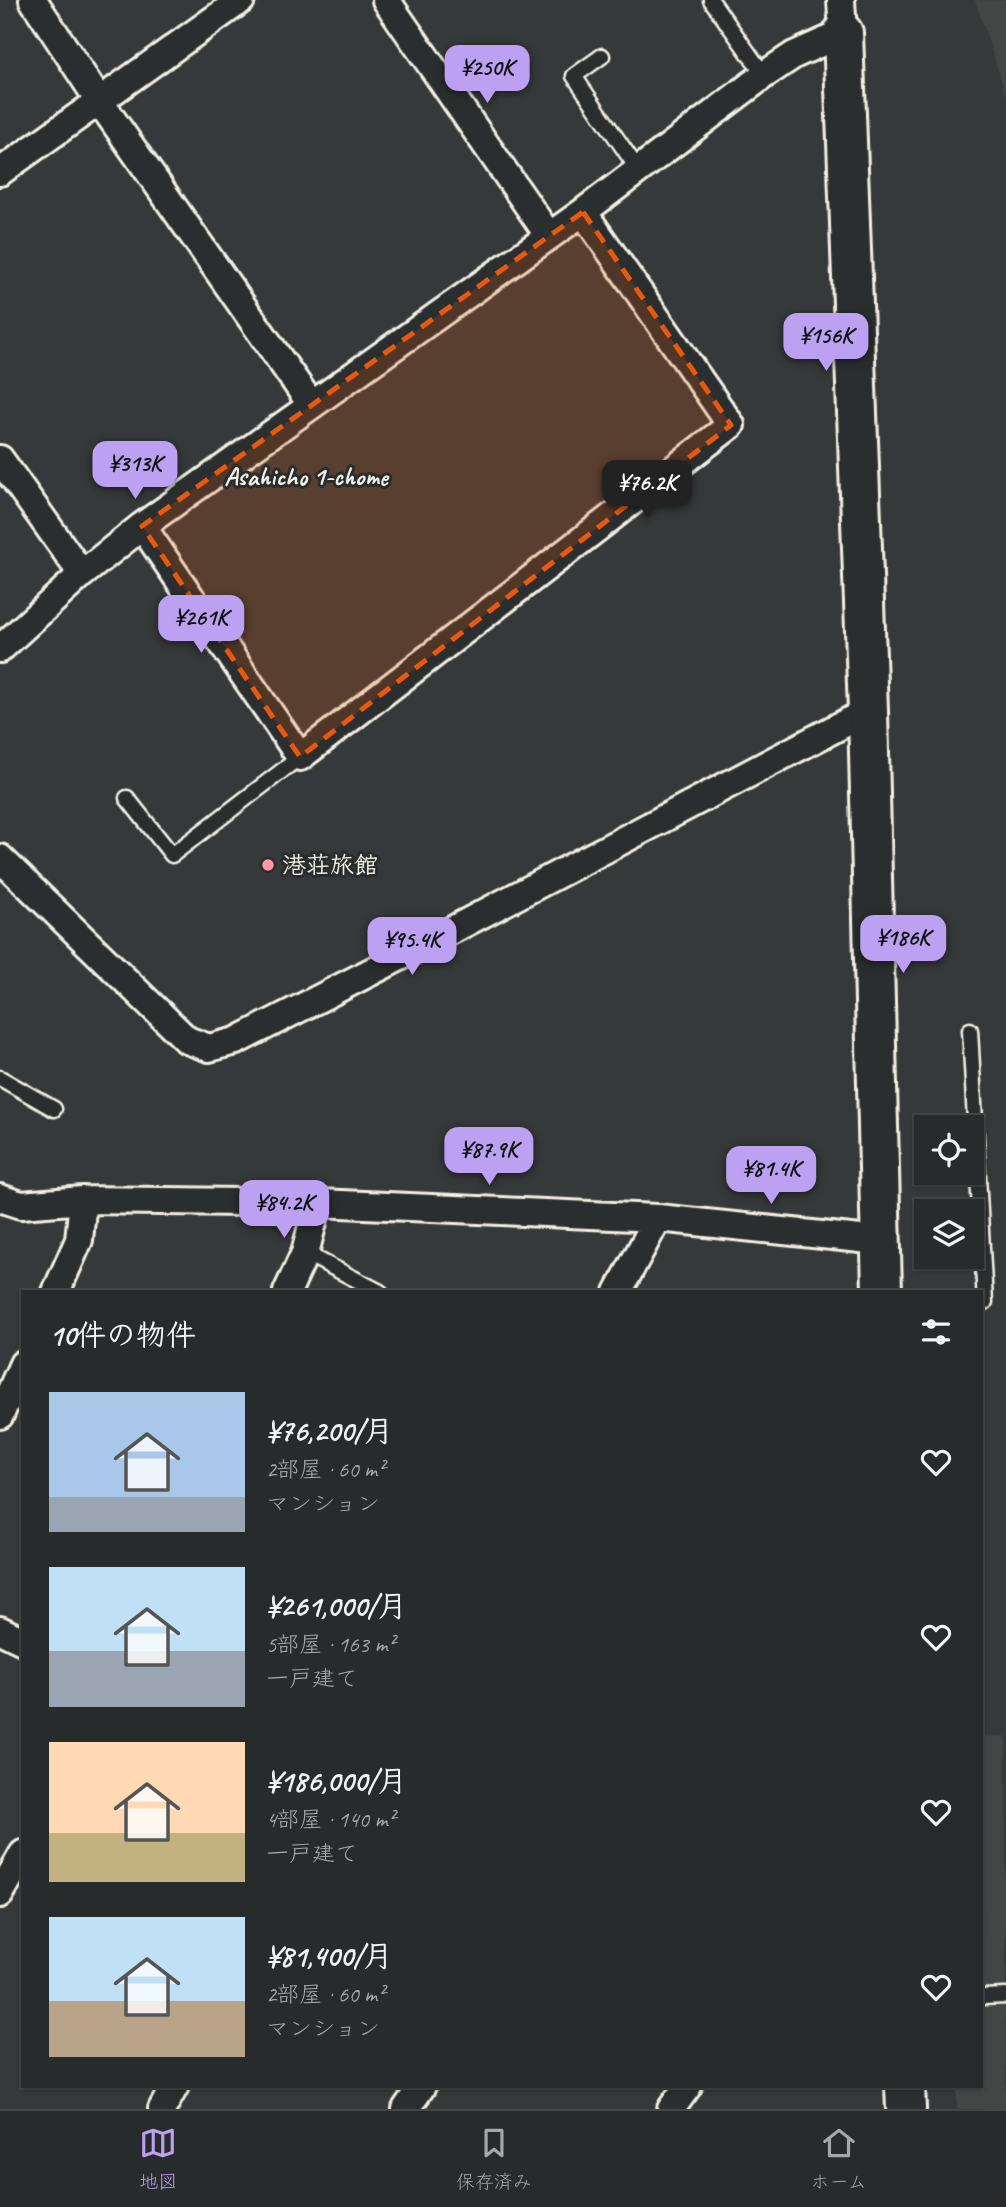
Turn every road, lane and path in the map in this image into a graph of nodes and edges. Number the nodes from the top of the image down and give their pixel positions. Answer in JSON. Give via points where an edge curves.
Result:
{"nodes":[{"id":1,"x":33,"y":0,"type":"edge"},
{"id":2,"x":241,"y":0,"type":"edge"},
{"id":3,"x":386,"y":0,"type":"edge"},
{"id":4,"x":710,"y":0,"type":"edge"},
{"id":5,"x":842,"y":17,"type":"edge"},
{"id":6,"x":602,"y":56,"type":"dead end"},
{"id":7,"x":764,"y":75,"type":"junction"},
{"id":8,"x":100,"y":102,"type":"junction"},
{"id":9,"x":639,"y":171,"type":"junction"},
{"id":10,"x":0,"y":172,"type":"edge"},
{"id":11,"x":583,"y":212,"type":"junction"},
{"id":12,"x":549,"y":236,"type":"junction"},
{"id":13,"x":311,"y":404,"type":"junction"},
{"id":14,"x":0,"y":459,"type":"edge"},
{"id":15,"x":142,"y":526,"type":"junction"},
{"id":16,"x":82,"y":574,"type":"junction"},
{"id":17,"x":0,"y":649,"type":"edge"},
{"id":18,"x":868,"y":711,"type":"junction"},
{"id":19,"x":300,"y":757,"type":"junction"},
{"id":20,"x":127,"y":798,"type":"dead end"},
{"id":21,"x":0,"y":858,"type":"edge"},
{"id":22,"x":970,"y":1030,"type":"dead end"},
{"id":23,"x":0,"y":1078,"type":"edge"},
{"id":24,"x":54,"y":1109,"type":"dead end"},
{"id":25,"x":0,"y":1198,"type":"edge"},
{"id":26,"x":83,"y":1200,"type":"junction"},
{"id":27,"x":318,"y":1203,"type":"junction"},
{"id":28,"x":658,"y":1218,"type":"junction"},
{"id":29,"x":880,"y":1241,"type":"junction"},
{"id":30,"x":305,"y":1253,"type":"junction"},
{"id":31,"x":57,"y":1290,"type":"edge"},
{"id":32,"x":288,"y":1290,"type":"edge"},
{"id":33,"x":376,"y":1290,"type":"edge"},
{"id":34,"x":619,"y":1290,"type":"edge"},
{"id":35,"x":882,"y":1290,"type":"edge"},
{"id":36,"x":983,"y":1302,"type":"edge"},
{"id":37,"x":12,"y":1376,"type":"edge"},
{"id":38,"x":0,"y":1415,"type":"edge"},
{"id":39,"x":0,"y":1630,"type":"edge"},
{"id":40,"x":21,"y":1640,"type":"edge"},
{"id":41,"x":21,"y":1857,"type":"edge"},
{"id":42,"x":0,"y":1894,"type":"edge"},
{"id":43,"x":1006,"y":1996,"type":"edge"},
{"id":44,"x":983,"y":1997,"type":"edge"},
{"id":45,"x":174,"y":2088,"type":"edge"},
{"id":46,"x":421,"y":2088,"type":"edge"},
{"id":47,"x":687,"y":2088,"type":"edge"},
{"id":48,"x":905,"y":2088,"type":"edge"},
{"id":49,"x":162,"y":2109,"type":"edge"},
{"id":50,"x":405,"y":2109,"type":"edge"},
{"id":51,"x":671,"y":2109,"type":"edge"},
{"id":52,"x":906,"y":2109,"type":"edge"}],
"edges":[{"from":1,"to":8,"type":"street"},
{"from":2,"to":8,"type":"street"},
{"from":3,"to":12,"type":"street"},
{"from":4,"to":7,"type":"lane"},
{"from":5,"to":7,"type":"street"},
{"from":5,"to":18,"type":"street"},
{"from":6,"to":9,"type":"lane","via":[[574,76]]},
{"from":7,"to":9,"type":"street"},
{"from":8,"to":10,"type":"street"},
{"from":8,"to":13,"type":"street"},
{"from":9,"to":11,"type":"street"},
{"from":11,"to":12,"type":"street"},
{"from":11,"to":19,"type":"street","via":[[731,425]]},
{"from":12,"to":13,"type":"street"},
{"from":13,"to":15,"type":"street"},
{"from":14,"to":16,"type":"street"},
{"from":15,"to":16,"type":"street"},
{"from":15,"to":19,"type":"street"},
{"from":16,"to":17,"type":"street"},
{"from":18,"to":21,"type":"street","via":[[236,1041],[209,1048],[187,1040]]},
{"from":18,"to":29,"type":"street"},
{"from":19,"to":20,"type":"lane","via":[[172,855]]},
{"from":22,"to":36,"type":"lane"},
{"from":23,"to":24,"type":"lane"},
{"from":25,"to":26,"type":"street","via":[[21,1205]]},
{"from":26,"to":27,"type":"street"},
{"from":26,"to":31,"type":"street","via":[[79,1240]]},
{"from":27,"to":28,"type":"street"},
{"from":27,"to":30,"type":"street"},
{"from":28,"to":29,"type":"street"},
{"from":28,"to":34,"type":"street"},
{"from":29,"to":35,"type":"street"},
{"from":30,"to":32,"type":"street"},
{"from":30,"to":33,"type":"lane"},
{"from":37,"to":38,"type":"street"},
{"from":39,"to":40,"type":"street"},
{"from":41,"to":42,"type":"street"},
{"from":43,"to":44,"type":"lane"},
{"from":45,"to":49,"type":"street"},
{"from":46,"to":50,"type":"street"},
{"from":47,"to":51,"type":"street"},
{"from":48,"to":52,"type":"street"}]}
